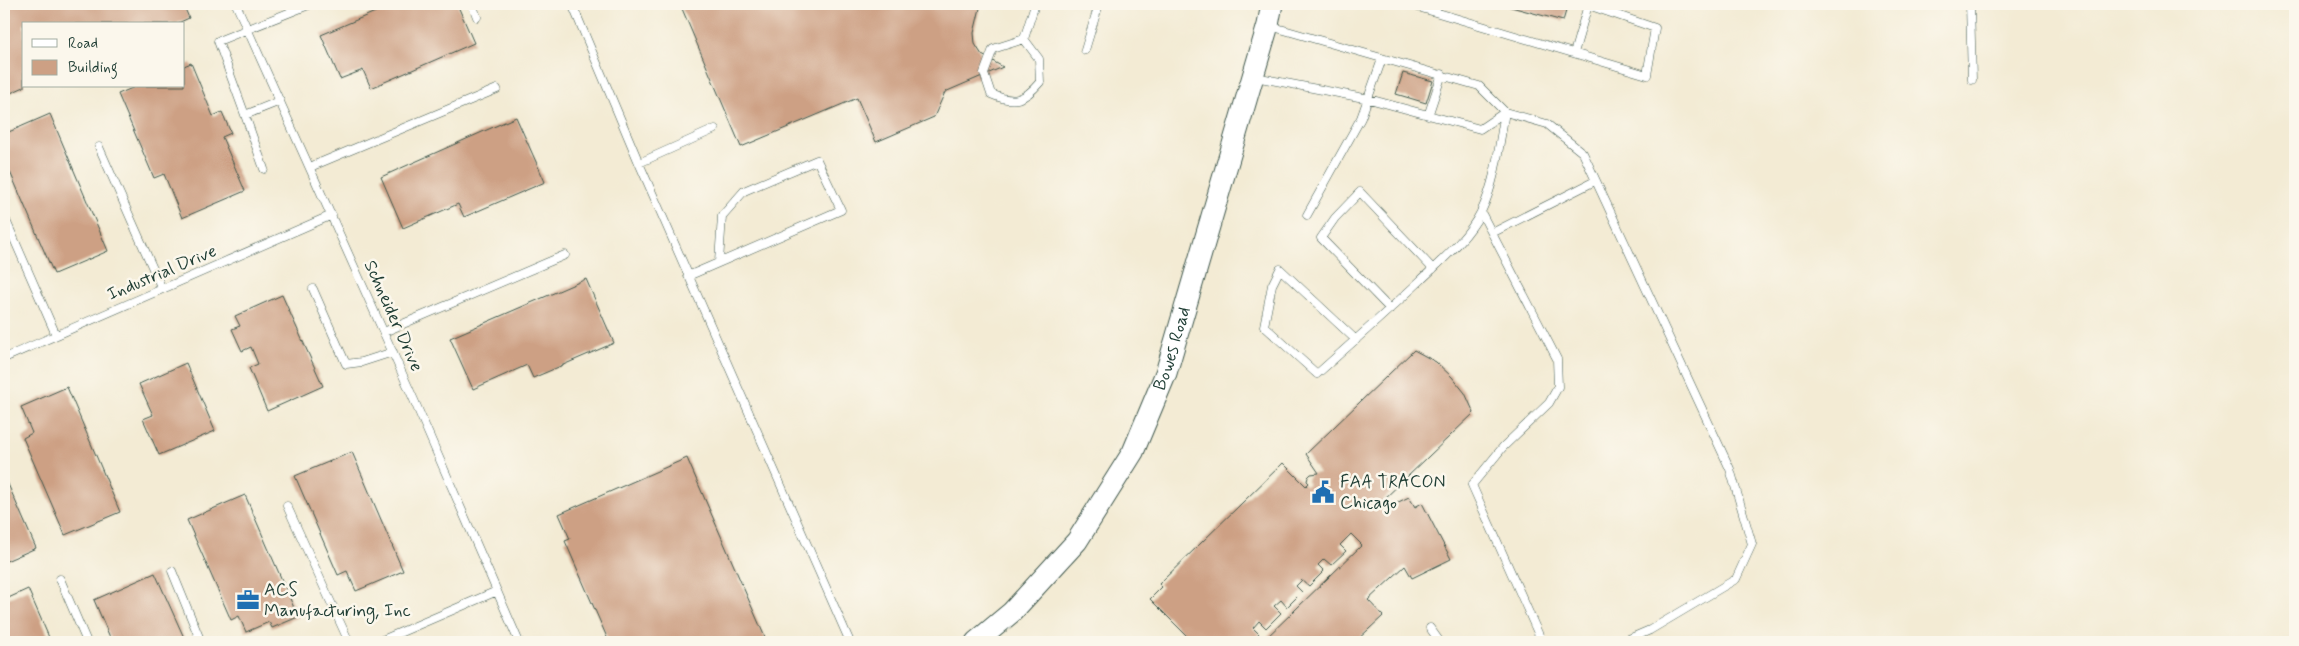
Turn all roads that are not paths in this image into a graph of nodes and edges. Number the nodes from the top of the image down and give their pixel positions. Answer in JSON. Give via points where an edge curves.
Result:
{"nodes":[{"id":1,"x":236,"y":4,"type":"edge"},
{"id":2,"x":311,"y":4,"type":"edge"},
{"id":3,"x":472,"y":4,"type":"edge"},
{"id":4,"x":572,"y":4,"type":"edge"},
{"id":5,"x":1034,"y":4,"type":"edge"},
{"id":6,"x":1099,"y":4,"type":"edge"},
{"id":7,"x":1272,"y":4,"type":"edge"},
{"id":8,"x":1408,"y":4,"type":"edge"},
{"id":9,"x":1970,"y":4,"type":"edge"},
{"id":10,"x":477,"y":17,"type":"dead end"},
{"id":11,"x":1268,"y":25,"type":"junction"},
{"id":12,"x":248,"y":30,"type":"junction"},
{"id":13,"x":1024,"y":38,"type":"junction"},
{"id":14,"x":1085,"y":50,"type":"dead end"},
{"id":15,"x":1574,"y":53,"type":"junction"},
{"id":16,"x":1382,"y":59,"type":"junction"},
{"id":17,"x":1442,"y":74,"type":"junction"},
{"id":18,"x":1252,"y":76,"type":"junction"},
{"id":19,"x":1972,"y":80,"type":"dead end"},
{"id":20,"x":497,"y":89,"type":"dead end"},
{"id":21,"x":1369,"y":99,"type":"junction"},
{"id":22,"x":280,"y":101,"type":"junction"},
{"id":23,"x":1505,"y":112,"type":"junction"},
{"id":24,"x":245,"y":115,"type":"junction"},
{"id":25,"x":1428,"y":116,"type":"junction"},
{"id":26,"x":715,"y":129,"type":"dead end"},
{"id":27,"x":99,"y":147,"type":"dead end"},
{"id":28,"x":638,"y":163,"type":"junction"},
{"id":29,"x":310,"y":167,"type":"junction"},
{"id":30,"x":264,"y":169,"type":"dead end"},
{"id":31,"x":1595,"y":181,"type":"junction"},
{"id":32,"x":1481,"y":212,"type":"junction"},
{"id":33,"x":332,"y":215,"type":"junction"},
{"id":34,"x":1307,"y":215,"type":"dead end"},
{"id":35,"x":4,"y":216,"type":"edge"},
{"id":36,"x":1492,"y":233,"type":"junction"},
{"id":37,"x":565,"y":255,"type":"dead end"},
{"id":38,"x":719,"y":262,"type":"junction"},
{"id":39,"x":1432,"y":269,"type":"junction"},
{"id":40,"x":688,"y":276,"type":"junction"},
{"id":41,"x":314,"y":288,"type":"dead end"},
{"id":42,"x":162,"y":289,"type":"junction"},
{"id":43,"x":1390,"y":309,"type":"junction"},
{"id":44,"x":384,"y":332,"type":"junction"},
{"id":45,"x":56,"y":335,"type":"junction"},
{"id":46,"x":1356,"y":340,"type":"junction"},
{"id":47,"x":393,"y":352,"type":"junction"},
{"id":48,"x":4,"y":358,"type":"edge"},
{"id":49,"x":288,"y":506,"type":"dead end"},
{"id":50,"x":172,"y":571,"type":"dead end"},
{"id":51,"x":60,"y":579,"type":"dead end"},
{"id":52,"x":497,"y":591,"type":"junction"},
{"id":53,"x":1430,"y":628,"type":"dead end"},
{"id":54,"x":87,"y":642,"type":"edge"},
{"id":55,"x":201,"y":642,"type":"edge"},
{"id":56,"x":349,"y":642,"type":"edge"},
{"id":57,"x":378,"y":642,"type":"edge"},
{"id":58,"x":519,"y":642,"type":"edge"},
{"id":59,"x":850,"y":642,"type":"edge"},
{"id":60,"x":976,"y":642,"type":"edge"},
{"id":61,"x":1440,"y":642,"type":"edge"},
{"id":62,"x":1542,"y":642,"type":"edge"},
{"id":63,"x":1622,"y":642,"type":"edge"}],
"edges":[{"from":1,"to":12,"type":"lane","name":"Schneider Drive"},
{"from":2,"to":12,"type":"lane"},
{"from":3,"to":10,"type":"lane"},
{"from":4,"to":28,"type":"lane"},
{"from":5,"to":13,"type":"lane"},
{"from":6,"to":14,"type":"lane"},
{"from":7,"to":11,"type":"main road","name":"Bowes Road"},
{"from":8,"to":15,"type":"lane"},
{"from":9,"to":19,"type":"lane"},
{"from":11,"to":16,"type":"lane"},
{"from":11,"to":18,"type":"main road","name":"Bowes Road"},
{"from":12,"to":22,"type":"lane","name":"Schneider Drive"},
{"from":12,"to":24,"type":"lane","via":[[218,41]]},
{"from":13,"to":13,"type":"lane","via":[[1039,59],[1040,82],[1029,95],[1007,101],[991,94],[984,73],[993,49]]},
{"from":15,"to":15,"type":"lane","via":[[1588,5],[1655,28],[1647,75]]},
{"from":16,"to":17,"type":"lane"},
{"from":16,"to":21,"type":"lane"},
{"from":17,"to":23,"type":"lane","via":[[1479,86]]},
{"from":17,"to":25,"type":"lane"},
{"from":18,"to":21,"type":"lane"},
{"from":18,"to":60,"type":"main road","name":"Bowes Road","via":[[1166,373],[1133,452],[1077,541],[1012,612]]},
{"from":20,"to":29,"type":"lane"},
{"from":21,"to":25,"type":"lane"},
{"from":21,"to":34,"type":"lane"},
{"from":22,"to":24,"type":"lane"},
{"from":22,"to":29,"type":"lane","name":"Schneider Drive"},
{"from":23,"to":25,"type":"lane","via":[[1480,129]]},
{"from":23,"to":31,"type":"lane","via":[[1547,124],[1583,153]]},
{"from":23,"to":32,"type":"lane","via":[[1495,172]]},
{"from":24,"to":30,"type":"lane"},
{"from":26,"to":28,"type":"lane"},
{"from":27,"to":42,"type":"lane"},
{"from":28,"to":40,"type":"lane"},
{"from":29,"to":33,"type":"lane","name":"Schneider Drive"},
{"from":31,"to":36,"type":"lane"},
{"from":31,"to":63,"type":"lane","via":[[1730,468],[1752,544],[1736,579],[1650,630]]},
{"from":32,"to":36,"type":"lane"},
{"from":32,"to":39,"type":"lane","via":[[1456,247]]},
{"from":33,"to":42,"type":"lane","name":"Industrial Drive"},
{"from":33,"to":44,"type":"lane","name":"Schneider Drive"},
{"from":35,"to":45,"type":"lane"},
{"from":36,"to":62,"type":"lane","via":[[1557,359],[1558,387],[1549,403],[1503,447],[1472,485]]},
{"from":37,"to":44,"type":"lane"},
{"from":38,"to":38,"type":"lane","via":[[841,210],[817,160],[744,191],[722,216]]},
{"from":38,"to":40,"type":"lane"},
{"from":39,"to":43,"type":"lane"},
{"from":39,"to":43,"type":"lane","via":[[1360,192],[1321,238]]},
{"from":40,"to":59,"type":"lane"},
{"from":41,"to":47,"type":"lane","via":[[346,364]]},
{"from":42,"to":45,"type":"lane","name":"Industrial Drive"},
{"from":43,"to":46,"type":"lane"},
{"from":44,"to":47,"type":"lane","name":"Schneider Drive"},
{"from":45,"to":48,"type":"lane","name":"Industrial Drive"},
{"from":46,"to":46,"type":"lane","via":[[1294,282],[1280,269],[1272,285],[1264,326],[1316,374]]},
{"from":47,"to":52,"type":"lane","name":"Schneider Drive"},
{"from":49,"to":56,"type":"lane"},
{"from":50,"to":55,"type":"lane"},
{"from":51,"to":54,"type":"lane"},
{"from":52,"to":57,"type":"lane"},
{"from":52,"to":58,"type":"lane","name":"Schneider Drive"},
{"from":53,"to":61,"type":"lane"}]}
